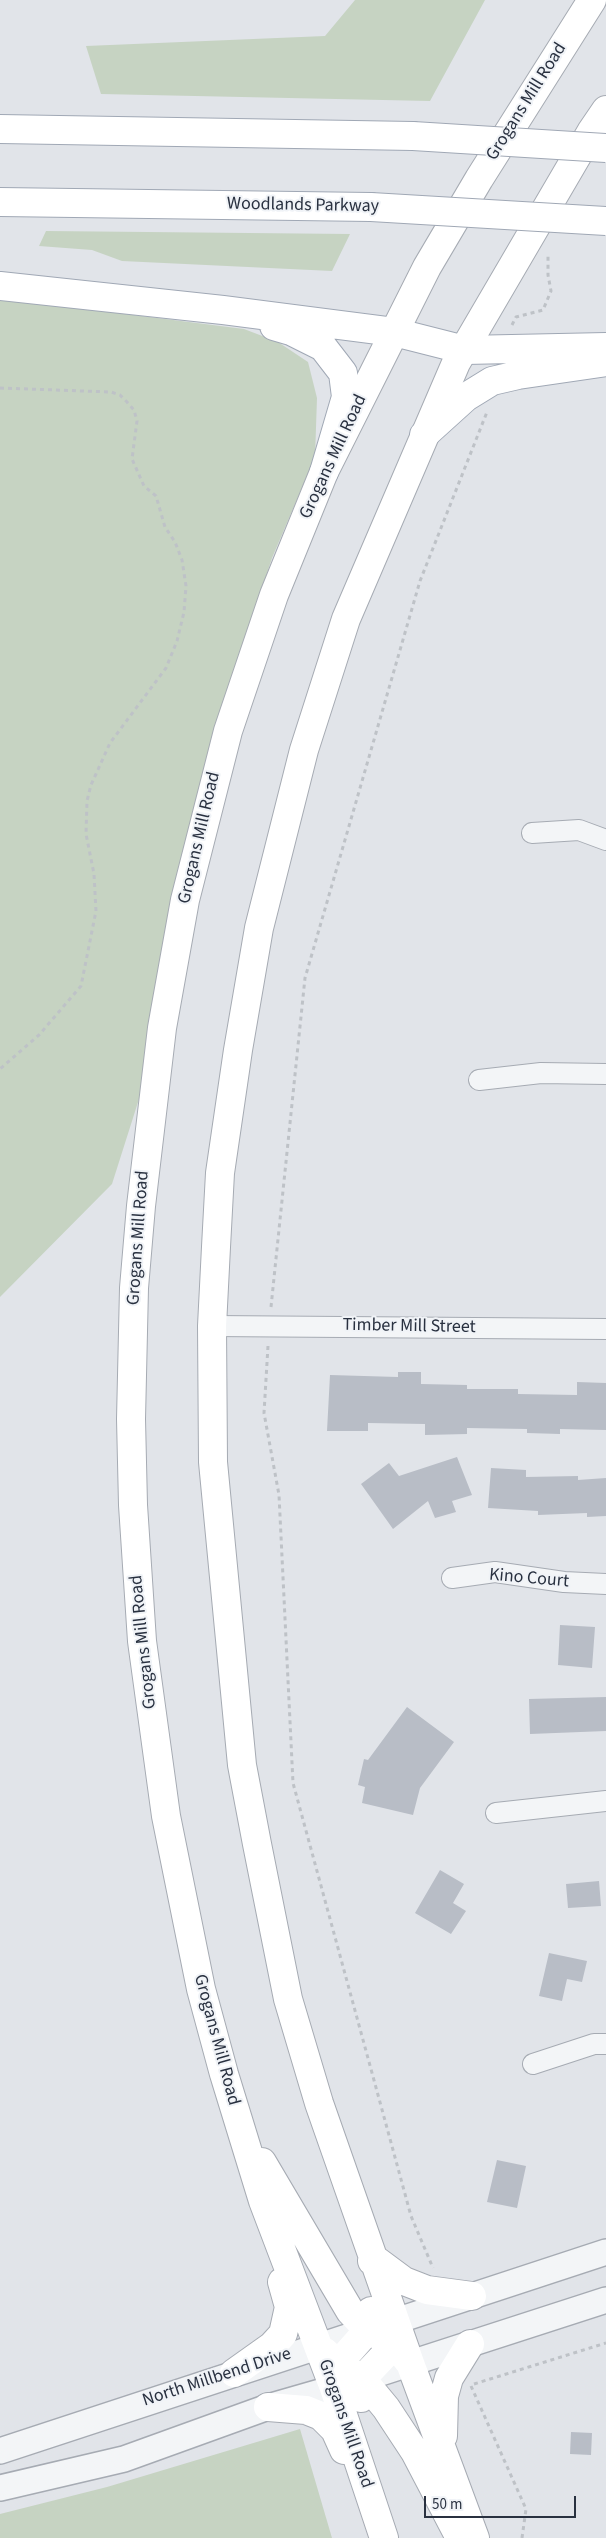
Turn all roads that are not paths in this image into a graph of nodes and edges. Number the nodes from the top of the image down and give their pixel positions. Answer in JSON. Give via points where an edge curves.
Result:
{"nodes":[{"id":1,"x":592,"y":0,"type":"edge"},
{"id":2,"x":604,"y":0,"type":"edge"},
{"id":3,"x":606,"y":10,"type":"edge"},
{"id":4,"x":606,"y":94,"type":"edge"},
{"id":5,"x":0,"y":129,"type":"edge"},
{"id":6,"x":601,"y":130,"type":"edge"},
{"id":7,"x":0,"y":202,"type":"edge"},
{"id":8,"x":606,"y":221,"type":"edge"},
{"id":9,"x":0,"y":286,"type":"edge"},
{"id":10,"x":223,"y":310,"type":"junction"},
{"id":11,"x":394,"y":332,"type":"junction"},
{"id":12,"x":606,"y":347,"type":"edge"},
{"id":13,"x":465,"y":350,"type":"junction"},
{"id":14,"x":606,"y":362,"type":"edge"},
{"id":15,"x":424,"y":435,"type":"junction"},
{"id":16,"x":324,"y":472,"type":"junction"},
{"id":17,"x":532,"y":833,"type":"dead end"},
{"id":18,"x":606,"y":840,"type":"edge"},
{"id":19,"x":606,"y":1074,"type":"edge"},
{"id":20,"x":479,"y":1080,"type":"dead end"},
{"id":21,"x":212,"y":1326,"type":"junction"},
{"id":22,"x":606,"y":1329,"type":"edge"},
{"id":23,"x":452,"y":1578,"type":"dead end"},
{"id":24,"x":606,"y":1584,"type":"edge"},
{"id":25,"x":606,"y":1802,"type":"edge"},
{"id":26,"x":496,"y":1813,"type":"dead end"},
{"id":27,"x":606,"y":2044,"type":"edge"},
{"id":28,"x":533,"y":2064,"type":"dead end"},
{"id":29,"x":238,"y":2122,"type":"junction"},
{"id":30,"x":263,"y":2201,"type":"junction"},
{"id":31,"x":606,"y":2252,"type":"edge"},
{"id":32,"x":373,"y":2258,"type":"junction"},
{"id":33,"x":472,"y":2296,"type":"junction"},
{"id":34,"x":606,"y":2300,"type":"edge"},
{"id":35,"x":368,"y":2330,"type":"junction"},
{"id":36,"x":400,"y":2343,"type":"junction"},
{"id":37,"x":470,"y":2344,"type":"junction"},
{"id":38,"x":318,"y":2345,"type":"junction"},
{"id":39,"x":234,"y":2373,"type":"junction"},
{"id":40,"x":336,"y":2376,"type":"junction"},
{"id":41,"x":362,"y":2379,"type":"junction"},
{"id":42,"x":268,"y":2407,"type":"junction"},
{"id":43,"x":442,"y":2450,"type":"junction"},
{"id":44,"x":0,"y":2451,"type":"edge"},
{"id":45,"x":0,"y":2488,"type":"edge"},
{"id":46,"x":369,"y":2494,"type":"junction"},
{"id":47,"x":384,"y":2538,"type":"edge"},
{"id":48,"x":460,"y":2538,"type":"edge"},
{"id":49,"x":475,"y":2538,"type":"edge"}],
"edges":[{"from":1,"to":11,"type":"main road","name":"Grogans Mill Road","via":[[426,267]]},
{"from":2,"to":3,"type":"main road"},
{"from":4,"to":6,"type":"main road"},
{"from":5,"to":6,"type":"main road","bridge":true,"via":[[413,136]]},
{"from":6,"to":13,"type":"main road"},
{"from":7,"to":8,"type":"main road","name":"Woodlands Parkway","bridge":true,"via":[[371,207]]},
{"from":9,"to":10,"type":"main road"},
{"from":10,"to":11,"type":"main road"},
{"from":10,"to":16,"type":"main road","via":[[291,331],[323,347],[343,373],[346,397]]},
{"from":11,"to":13,"type":"main road"},
{"from":11,"to":16,"type":"main road","name":"Grogans Mill Road"},
{"from":12,"to":13,"type":"main road"},
{"from":13,"to":15,"type":"main road"},
{"from":14,"to":15,"type":"main road","via":[[492,381],[466,397]]},
{"from":15,"to":21,"type":"main road","via":[[346,620],[304,750],[259,928],[220,1173]]},
{"from":16,"to":29,"type":"main road","name":"Grogans Mill Road","via":[[274,595],[228,731],[185,900],[162,1028],[145,1158],[134,1288],[131,1419],[142,1641],[166,1816],[201,1989]]},
{"from":17,"to":18,"type":"street","via":[[578,830]]},
{"from":19,"to":20,"type":"street","via":[[541,1073]]},
{"from":21,"to":22,"type":"street","name":"Timber Mill Street"},
{"from":21,"to":32,"type":"main road","via":[[213,1462],[242,1765],[288,1999],[319,2103]]},
{"from":23,"to":24,"type":"street","name":"Kino Court","via":[[495,1572],[564,1582]]},
{"from":25,"to":26,"type":"street"},
{"from":27,"to":28,"type":"street","via":[[594,2044]]},
{"from":29,"to":30,"type":"main road","name":"Grogans Mill Road"},
{"from":29,"to":35,"type":"main road","via":[[339,2295]]},
{"from":30,"to":38,"type":"main road","name":"Grogans Mill Road"},
{"from":30,"to":39,"type":"main road","via":[[288,2308],[283,2334],[272,2346]]},
{"from":31,"to":33,"type":"street"},
{"from":32,"to":33,"type":"main road","via":[[404,2280],[428,2290]]},
{"from":32,"to":35,"type":"main road"},
{"from":32,"to":36,"type":"main road"},
{"from":33,"to":36,"type":"street"},
{"from":34,"to":37,"type":"street"},
{"from":35,"to":36,"type":"main road"},
{"from":35,"to":38,"type":"street","name":"North Millbend Drive"},
{"from":35,"to":40,"type":"main road"},
{"from":36,"to":37,"type":"street"},
{"from":36,"to":41,"type":"main road"},
{"from":36,"to":43,"type":"main road"},
{"from":37,"to":43,"type":"main road","via":[[450,2378],[444,2396]]},
{"from":38,"to":39,"type":"street","name":"North Millbend Drive"},
{"from":38,"to":40,"type":"main road"},
{"from":39,"to":44,"type":"street","name":"North Millbend Drive"},
{"from":40,"to":41,"type":"main road"},
{"from":40,"to":42,"type":"street"},
{"from":40,"to":46,"type":"main road","name":"Grogans Mill Road"},
{"from":41,"to":46,"type":"main road","via":[[360,2422]]},
{"from":41,"to":48,"type":"main road","via":[[415,2452]]},
{"from":42,"to":45,"type":"street","via":[[124,2459]]},
{"from":42,"to":46,"type":"main road","via":[[306,2410],[321,2416],[335,2430],[354,2472]]},
{"from":43,"to":49,"type":"main road"},
{"from":46,"to":47,"type":"main road","name":"Grogans Mill Road"}]}
